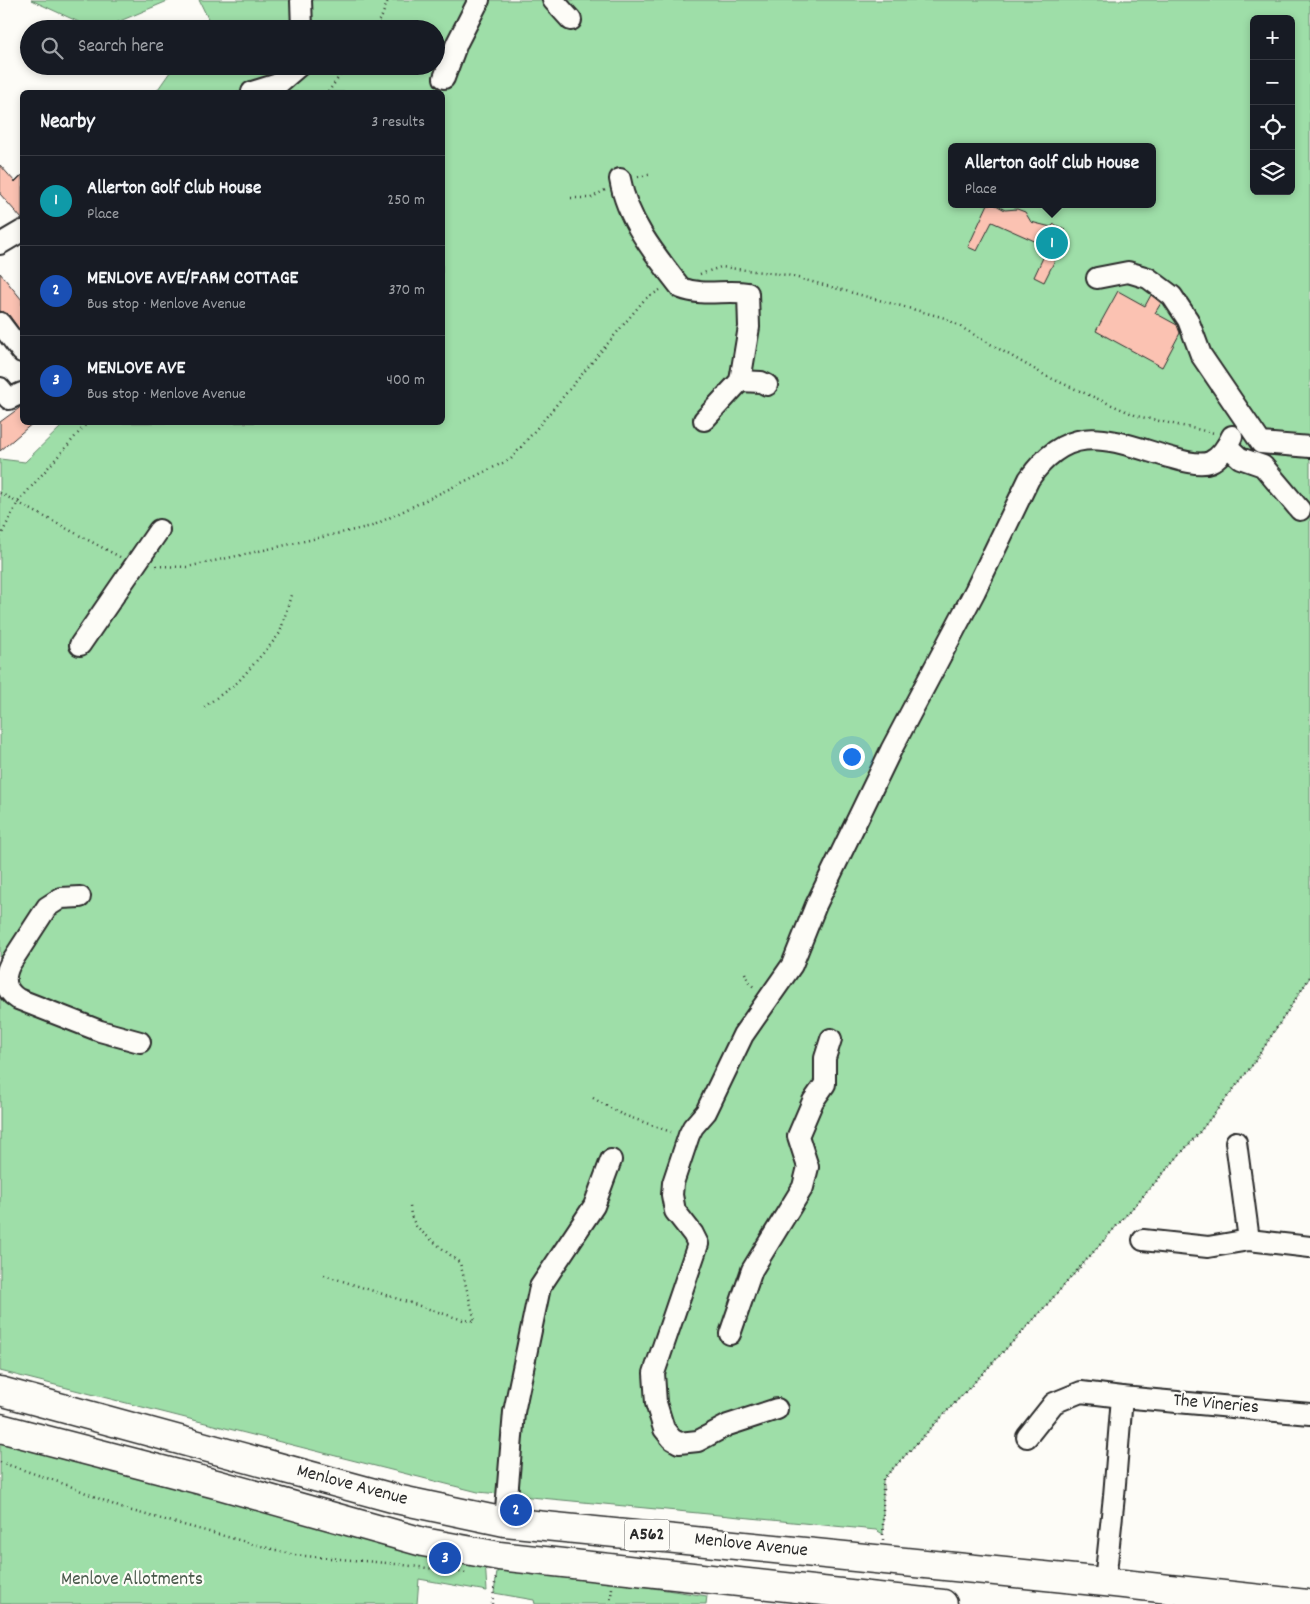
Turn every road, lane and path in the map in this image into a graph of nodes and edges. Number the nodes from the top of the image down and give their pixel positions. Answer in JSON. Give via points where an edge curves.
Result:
{"nodes":[{"id":1,"x":301,"y":0,"type":"edge"},
{"id":2,"x":388,"y":0,"type":"edge"},
{"id":3,"x":479,"y":0,"type":"edge"},
{"id":4,"x":553,"y":0,"type":"edge"},
{"id":5,"x":302,"y":20,"type":"edge"},
{"id":6,"x":379,"y":20,"type":"edge"},
{"id":7,"x":571,"y":20,"type":"dead end"},
{"id":8,"x":288,"y":75,"type":"edge"},
{"id":9,"x":340,"y":75,"type":"edge"},
{"id":10,"x":444,"y":78,"type":"dead end"},
{"id":11,"x":258,"y":90,"type":"edge"},
{"id":12,"x":329,"y":90,"type":"edge"},
{"id":13,"x":620,"y":179,"type":"dead end"},
{"id":14,"x":20,"y":232,"type":"edge"},
{"id":15,"x":0,"y":244,"type":"edge"},
{"id":16,"x":1098,"y":278,"type":"dead end"},
{"id":17,"x":676,"y":282,"type":"junction"},
{"id":18,"x":1,"y":327,"type":"edge"},
{"id":19,"x":20,"y":350,"type":"edge"},
{"id":20,"x":740,"y":381,"type":"junction"},
{"id":21,"x":767,"y":385,"type":"dead end"},
{"id":22,"x":0,"y":388,"type":"edge"},
{"id":23,"x":20,"y":394,"type":"edge"},
{"id":24,"x":704,"y":420,"type":"dead end"},
{"id":25,"x":85,"y":425,"type":"edge"},
{"id":26,"x":1229,"y":441,"type":"junction"},
{"id":27,"x":1310,"y":447,"type":"edge"},
{"id":28,"x":0,"y":493,"type":"edge"},
{"id":29,"x":18,"y":502,"type":"junction"},
{"id":30,"x":1298,"y":511,"type":"edge"},
{"id":31,"x":159,"y":530,"type":"dead end"},
{"id":32,"x":0,"y":537,"type":"edge"},
{"id":33,"x":135,"y":565,"type":"junction"},
{"id":34,"x":291,"y":595,"type":"dead end"},
{"id":35,"x":80,"y":645,"type":"dead end"},
{"id":36,"x":204,"y":707,"type":"dead end"},
{"id":37,"x":80,"y":898,"type":"dead end"},
{"id":38,"x":1310,"y":977,"type":"edge"},
{"id":39,"x":831,"y":1040,"type":"dead end"},
{"id":40,"x":140,"y":1042,"type":"dead end"},
{"id":41,"x":593,"y":1098,"type":"dead end"},
{"id":42,"x":688,"y":1140,"type":"junction"},
{"id":43,"x":1236,"y":1142,"type":"dead end"},
{"id":44,"x":611,"y":1160,"type":"dead end"},
{"id":45,"x":410,"y":1206,"type":"dead end"},
{"id":46,"x":1143,"y":1240,"type":"dead end"},
{"id":47,"x":1249,"y":1240,"type":"junction"},
{"id":48,"x":1310,"y":1247,"type":"edge"},
{"id":49,"x":324,"y":1275,"type":"dead end"},
{"id":50,"x":730,"y":1334,"type":"dead end"},
{"id":51,"x":0,"y":1391,"type":"edge"},
{"id":52,"x":1122,"y":1397,"type":"junction"},
{"id":53,"x":777,"y":1409,"type":"dead end"},
{"id":54,"x":1310,"y":1414,"type":"edge"},
{"id":55,"x":0,"y":1428,"type":"edge"},
{"id":56,"x":1027,"y":1437,"type":"dead end"},
{"id":57,"x":0,"y":1462,"type":"edge"},
{"id":58,"x":505,"y":1522,"type":"junction"},
{"id":59,"x":883,"y":1543,"type":"dead end"},
{"id":60,"x":494,"y":1569,"type":"junction"},
{"id":61,"x":469,"y":1573,"type":"dead end"},
{"id":62,"x":1105,"y":1582,"type":"junction"},
{"id":63,"x":492,"y":1604,"type":"edge"},
{"id":64,"x":943,"y":1604,"type":"edge"},
{"id":65,"x":1307,"y":1604,"type":"edge"}],
"edges":[{"from":1,"to":5,"type":"street"},
{"from":2,"to":6,"type":"path"},
{"from":3,"to":10,"type":"street"},
{"from":4,"to":7,"type":"street"},
{"from":8,"to":11,"type":"street","via":[[278,84]]},
{"from":9,"to":12,"type":"path"},
{"from":13,"to":17,"type":"street","via":[[634,222]]},
{"from":14,"to":15,"type":"street"},
{"from":16,"to":27,"type":"street","via":[[1128,272],[1148,278],[1172,296],[1188,320],[1201,355],[1261,443]]},
{"from":17,"to":20,"type":"street","via":[[693,293],[726,290],[748,293],[750,327]]},
{"from":17,"to":26,"type":"path","via":[[721,267],[787,275],[945,318],[1048,377],[1137,416]]},
{"from":17,"to":33,"type":"path","via":[[644,298],[510,459],[372,526],[187,567]]},
{"from":18,"to":19,"type":"street"},
{"from":20,"to":21,"type":"street"},
{"from":20,"to":24,"type":"street"},
{"from":22,"to":23,"type":"street","via":[[9,399]]},
{"from":25,"to":29,"type":"path"},
{"from":26,"to":30,"type":"street","via":[[1240,458],[1263,466]]},
{"from":26,"to":42,"type":"street","via":[[1224,451],[1208,462],[1200,462],[1184,461],[1108,439],[1093,439],[1061,445],[1037,467],[891,750],[816,905],[792,965],[743,1035],[713,1099]]},
{"from":28,"to":29,"type":"path"},
{"from":29,"to":32,"type":"path"},
{"from":29,"to":33,"type":"path"},
{"from":31,"to":33,"type":"street"},
{"from":33,"to":35,"type":"street"},
{"from":34,"to":36,"type":"path","via":[[284,624],[272,643],[238,682]]},
{"from":37,"to":40,"type":"street","via":[[61,898],[47,907],[10,964],[6,973],[7,986],[18,999],[100,1031]]},
{"from":38,"to":59,"type":"path","via":[[1251,1066],[1198,1134],[1035,1318],[883,1479]]},
{"from":39,"to":50,"type":"street","via":[[825,1058],[825,1084],[813,1101],[798,1136],[808,1167],[803,1187],[752,1270]]},
{"from":41,"to":42,"type":"path","via":[[621,1114],[685,1136]]},
{"from":42,"to":53,"type":"street","via":[[672,1195],[675,1211],[698,1244],[654,1373],[656,1403],[664,1429],[679,1442],[698,1441],[728,1426]]},
{"from":43,"to":47,"type":"street"},
{"from":44,"to":58,"type":"street","via":[[594,1206],[540,1287],[514,1412]]},
{"from":45,"to":49,"type":"path","via":[[410,1216],[417,1228],[460,1263],[475,1321],[463,1320]]},
{"from":46,"to":47,"type":"street","via":[[1208,1248]]},
{"from":47,"to":48,"type":"street"},
{"from":51,"to":58,"type":"highway","name":"Menlove Avenue","number":"A562","via":[[396,1499]]},
{"from":52,"to":54,"type":"street","name":"The Vineries"},
{"from":52,"to":56,"type":"street","name":"The Vineries","via":[[1081,1392],[1054,1403]]},
{"from":52,"to":62,"type":"street"},
{"from":55,"to":60,"type":"highway","name":"Menlove Avenue","number":"A562","via":[[423,1542]]},
{"from":57,"to":61,"type":"path","via":[[121,1508],[294,1555]]},
{"from":58,"to":60,"type":"highway"},
{"from":58,"to":62,"type":"highway","name":"Menlove Avenue","number":"A562"},
{"from":60,"to":63,"type":"path"},
{"from":60,"to":64,"type":"highway","name":"Menlove Avenue","number":"A562"},
{"from":62,"to":65,"type":"highway","name":"Menlove Avenue","number":"A562"}]}
